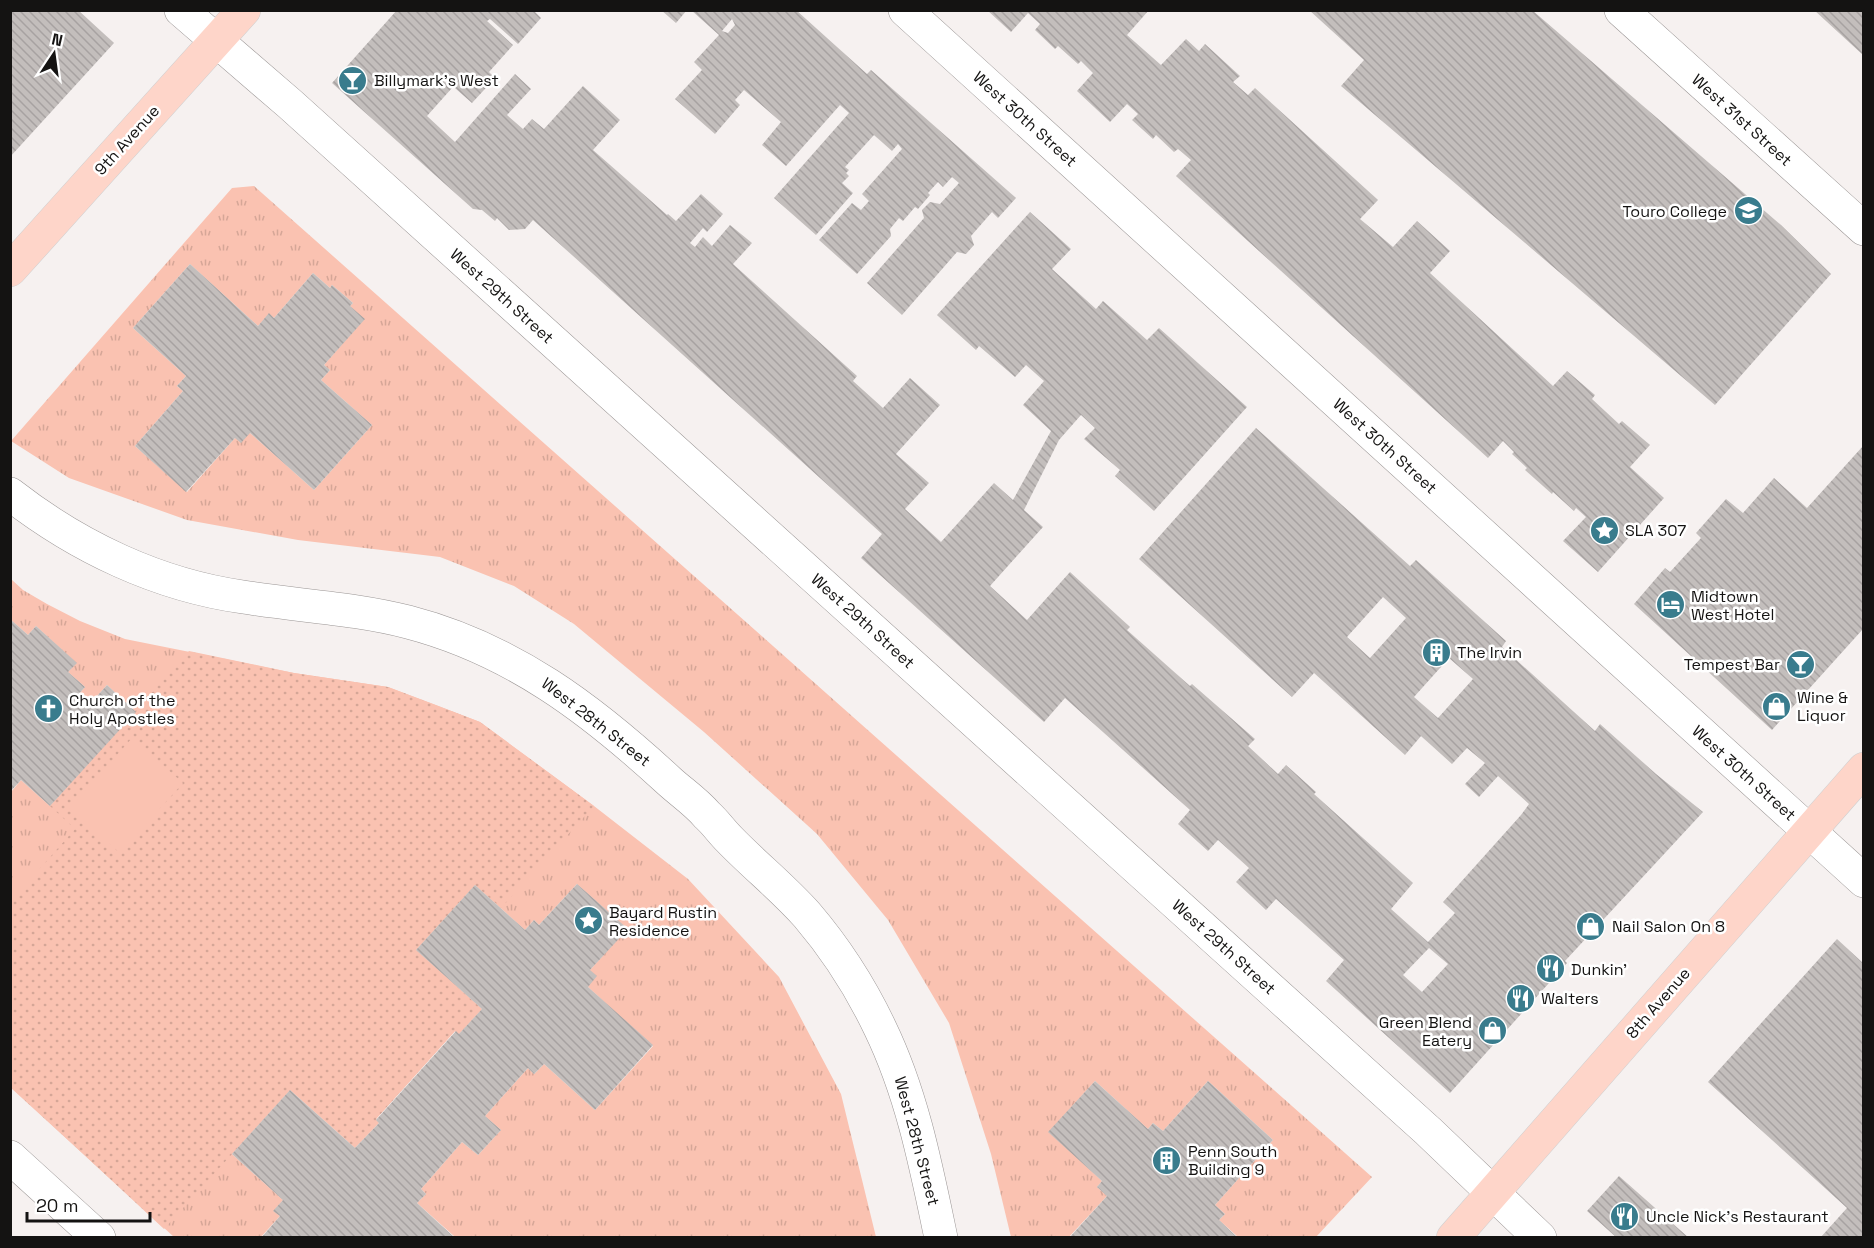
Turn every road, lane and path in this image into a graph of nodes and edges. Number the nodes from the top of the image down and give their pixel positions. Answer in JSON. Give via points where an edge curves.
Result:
{"nodes":[{"id":1,"x":181,"y":10,"type":"edge"},
{"id":2,"x":244,"y":10,"type":"edge"},
{"id":3,"x":906,"y":10,"type":"edge"},
{"id":4,"x":1621,"y":10,"type":"edge"},
{"id":5,"x":217,"y":41,"type":"junction"},
{"id":6,"x":1863,"y":229,"type":"edge"},
{"id":7,"x":10,"y":270,"type":"edge"},
{"id":8,"x":10,"y":494,"type":"edge"},
{"id":9,"x":1863,"y":768,"type":"edge"},
{"id":10,"x":1808,"y":831,"type":"junction"},
{"id":11,"x":1863,"y":881,"type":"edge"},
{"id":12,"x":10,"y":1157,"type":"edge"},
{"id":13,"x":1493,"y":1193,"type":"junction"},
{"id":14,"x":99,"y":1238,"type":"edge"},
{"id":15,"x":941,"y":1238,"type":"edge"},
{"id":16,"x":1453,"y":1238,"type":"edge"},
{"id":17,"x":1540,"y":1238,"type":"edge"}],
"edges":[{"from":1,"to":5,"type":"street","name":"West 29th Street"},
{"from":2,"to":5,"type":"main road","name":"9th Avenue"},
{"from":3,"to":10,"type":"street","name":"West 30th Street"},
{"from":4,"to":6,"type":"street","name":"West 31st Street"},
{"from":5,"to":7,"type":"main road","name":"9th Avenue"},
{"from":5,"to":13,"type":"street","name":"West 29th Street"},
{"from":8,"to":15,"type":"street","name":"West 28th Street","via":[[66,534],[143,570],[187,586],[230,595],[360,612],[425,627],[508,661],[589,713],[706,813],[806,915],[833,949],[870,1009],[900,1076],[924,1156]]},
{"from":9,"to":10,"type":"main road","name":"8th Avenue"},
{"from":10,"to":11,"type":"street","name":"West 30th Street"},
{"from":10,"to":13,"type":"main road","name":"8th Avenue"},
{"from":12,"to":14,"type":"street"},
{"from":13,"to":16,"type":"main road","name":"8th Avenue"},
{"from":13,"to":17,"type":"street","name":"West 29th Street"}]}
